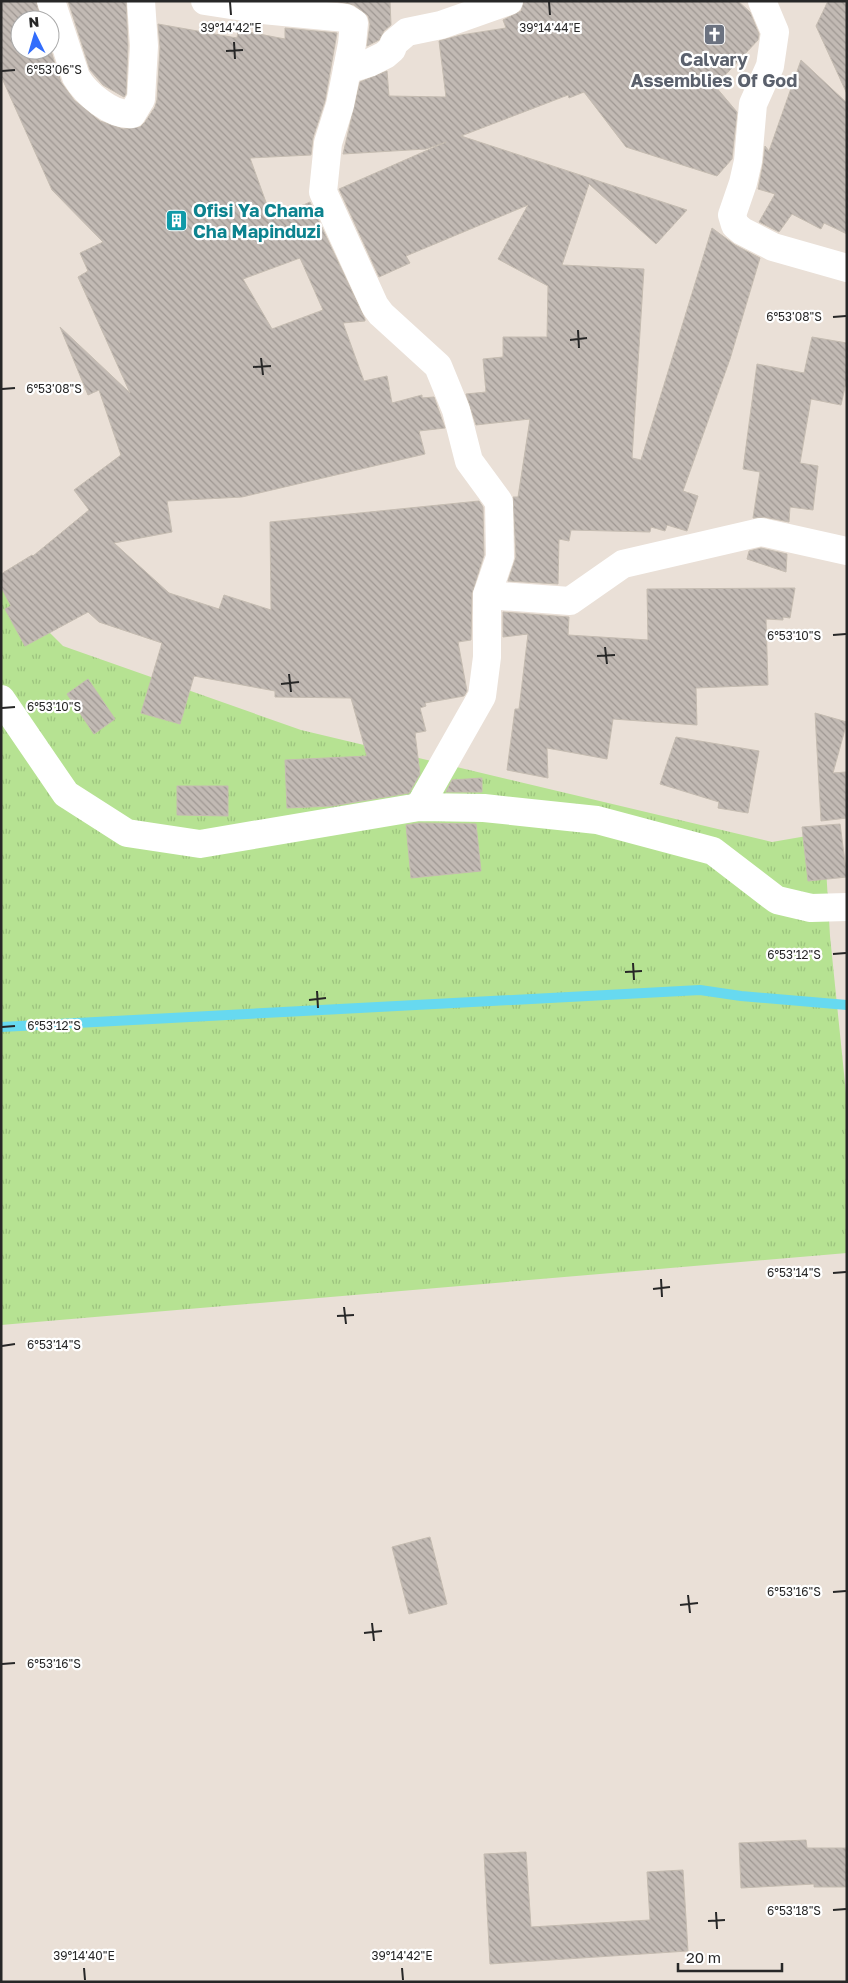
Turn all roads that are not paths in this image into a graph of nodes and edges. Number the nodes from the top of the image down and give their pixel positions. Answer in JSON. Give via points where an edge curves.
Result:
{"nodes":[{"id":1,"x":51,"y":1,"type":"edge"},
{"id":2,"x":141,"y":1,"type":"edge"},
{"id":3,"x":205,"y":1,"type":"edge"},
{"id":4,"x":509,"y":1,"type":"edge"},
{"id":5,"x":762,"y":1,"type":"edge"},
{"id":6,"x":347,"y":70,"type":"junction"},
{"id":7,"x":847,"y":268,"type":"edge"},
{"id":8,"x":847,"y":551,"type":"edge"},
{"id":9,"x":487,"y":594,"type":"junction"},
{"id":10,"x":1,"y":699,"type":"edge"},
{"id":11,"x":419,"y":807,"type":"junction"},
{"id":12,"x":847,"y":907,"type":"edge"}],
"edges":[{"from":1,"to":2,"type":"street","via":[[82,87],[123,115],[132,114],[141,99],[144,46]]},
{"from":3,"to":6,"type":"street","via":[[350,19],[354,23]]},
{"from":4,"to":6,"type":"street","via":[[441,25],[407,32],[385,55]]},
{"from":5,"to":7,"type":"street","via":[[775,32],[770,66],[754,104],[748,161],[732,214],[735,225],[742,232],[774,247]]},
{"from":6,"to":9,"type":"street","via":[[328,143],[323,192],[375,306],[438,366],[456,410],[469,461],[499,502],[500,557]]},
{"from":8,"to":9,"type":"street","via":[[761,532],[623,564],[570,601]]},
{"from":9,"to":11,"type":"street","via":[[482,696]]},
{"from":10,"to":11,"type":"street","via":[[66,794],[127,833],[200,844]]},
{"from":11,"to":12,"type":"street","via":[[484,808],[596,820],[713,851],[777,900],[811,908]]}]}
